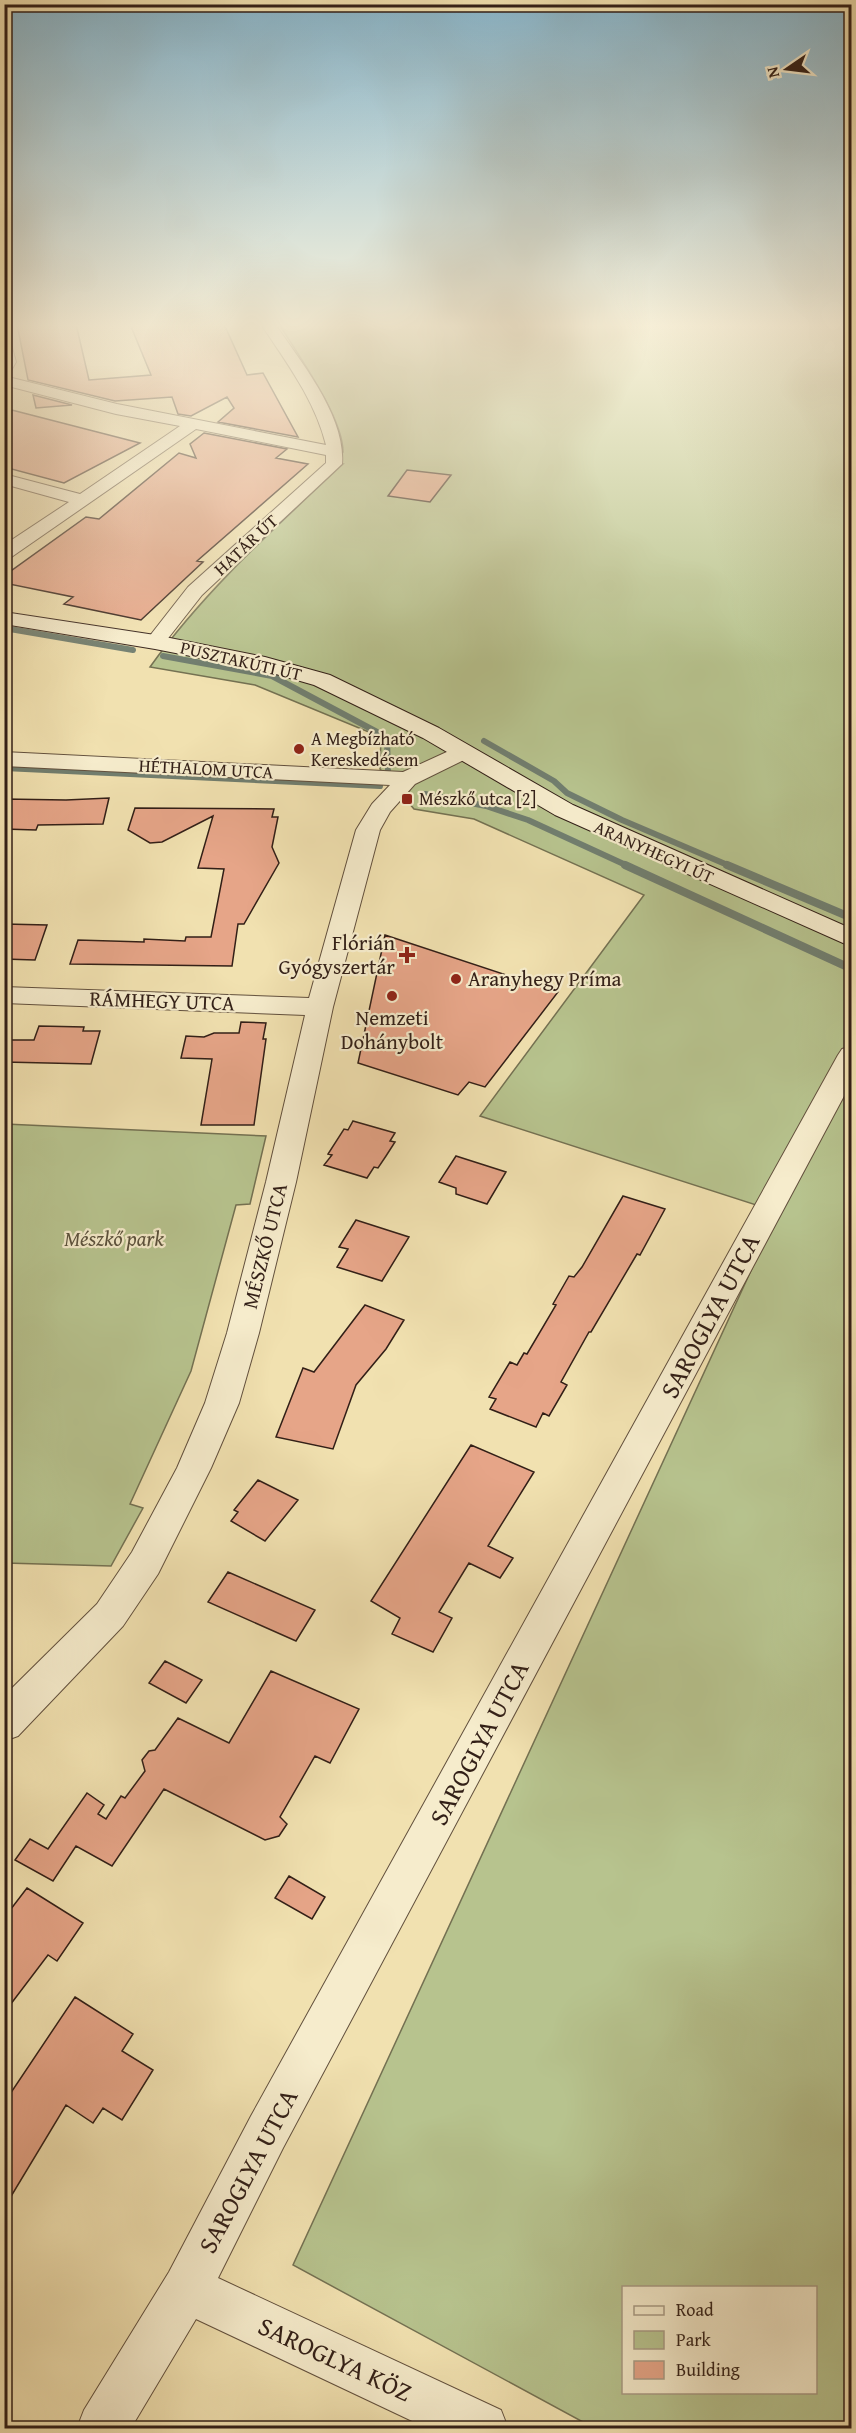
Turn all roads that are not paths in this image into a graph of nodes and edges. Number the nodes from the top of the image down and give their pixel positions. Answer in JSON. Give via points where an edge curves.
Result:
{"nodes":[{"id":1,"x":174,"y":438,"type":"edge"},
{"id":2,"x":259,"y":438,"type":"edge"},
{"id":3,"x":332,"y":438,"type":"edge"},
{"id":4,"x":336,"y":452,"type":"junction"},
{"id":5,"x":4,"y":479,"type":"edge"},
{"id":6,"x":83,"y":500,"type":"junction"},
{"id":7,"x":4,"y":554,"type":"edge"},
{"id":8,"x":4,"y":618,"type":"edge"},
{"id":9,"x":154,"y":642,"type":"junction"},
{"id":10,"x":462,"y":752,"type":"junction"},
{"id":11,"x":4,"y":759,"type":"edge"},
{"id":12,"x":407,"y":779,"type":"junction"},
{"id":13,"x":852,"y":939,"type":"edge"},
{"id":14,"x":4,"y":995,"type":"edge"},
{"id":15,"x":320,"y":1007,"type":"junction"},
{"id":16,"x":852,"y":1055,"type":"edge"},
{"id":17,"x":4,"y":1723,"type":"edge"},
{"id":18,"x":186,"y":2289,"type":"junction"},
{"id":19,"x":102,"y":2428,"type":"edge"},
{"id":20,"x":483,"y":2428,"type":"edge"}],
"edges":[{"from":1,"to":6,"type":"street"},
{"from":2,"to":4,"type":"street"},
{"from":3,"to":4,"type":"street"},
{"from":4,"to":9,"type":"street","name":"HATÁR ÚT","via":[[334,464],[195,591]]},
{"from":5,"to":6,"type":"street"},
{"from":6,"to":7,"type":"street"},
{"from":8,"to":9,"type":"street","name":"PUSZTAKÚTI ÚT"},
{"from":9,"to":10,"type":"street","name":"PUSZTAKÚTI ÚT","via":[[265,664],[322,680]]},
{"from":10,"to":12,"type":"street","name":"MÉSZKŐ UTCA"},
{"from":10,"to":13,"type":"street","name":"ARANYHEGYI ÚT","via":[[564,810]]},
{"from":11,"to":12,"type":"street","name":"HÉTHALOM UTCA"},
{"from":12,"to":15,"type":"street","name":"MÉSZKŐ UTCA","via":[[380,809],[368,830]]},
{"from":14,"to":15,"type":"street","name":"RÁMHEGY UTCA"},
{"from":15,"to":17,"type":"street","name":"MÉSZKŐ UTCA","via":[[243,1333],[222,1403],[194,1468],[145,1563],[110,1615]]},
{"from":16,"to":18,"type":"street","name":"SAROGLYA UTCA","via":[[267,2132]]},
{"from":18,"to":19,"type":"street","name":"SAROGLYA UTCA"},
{"from":18,"to":20,"type":"street","name":"SAROGLYA KÖZ"}]}
